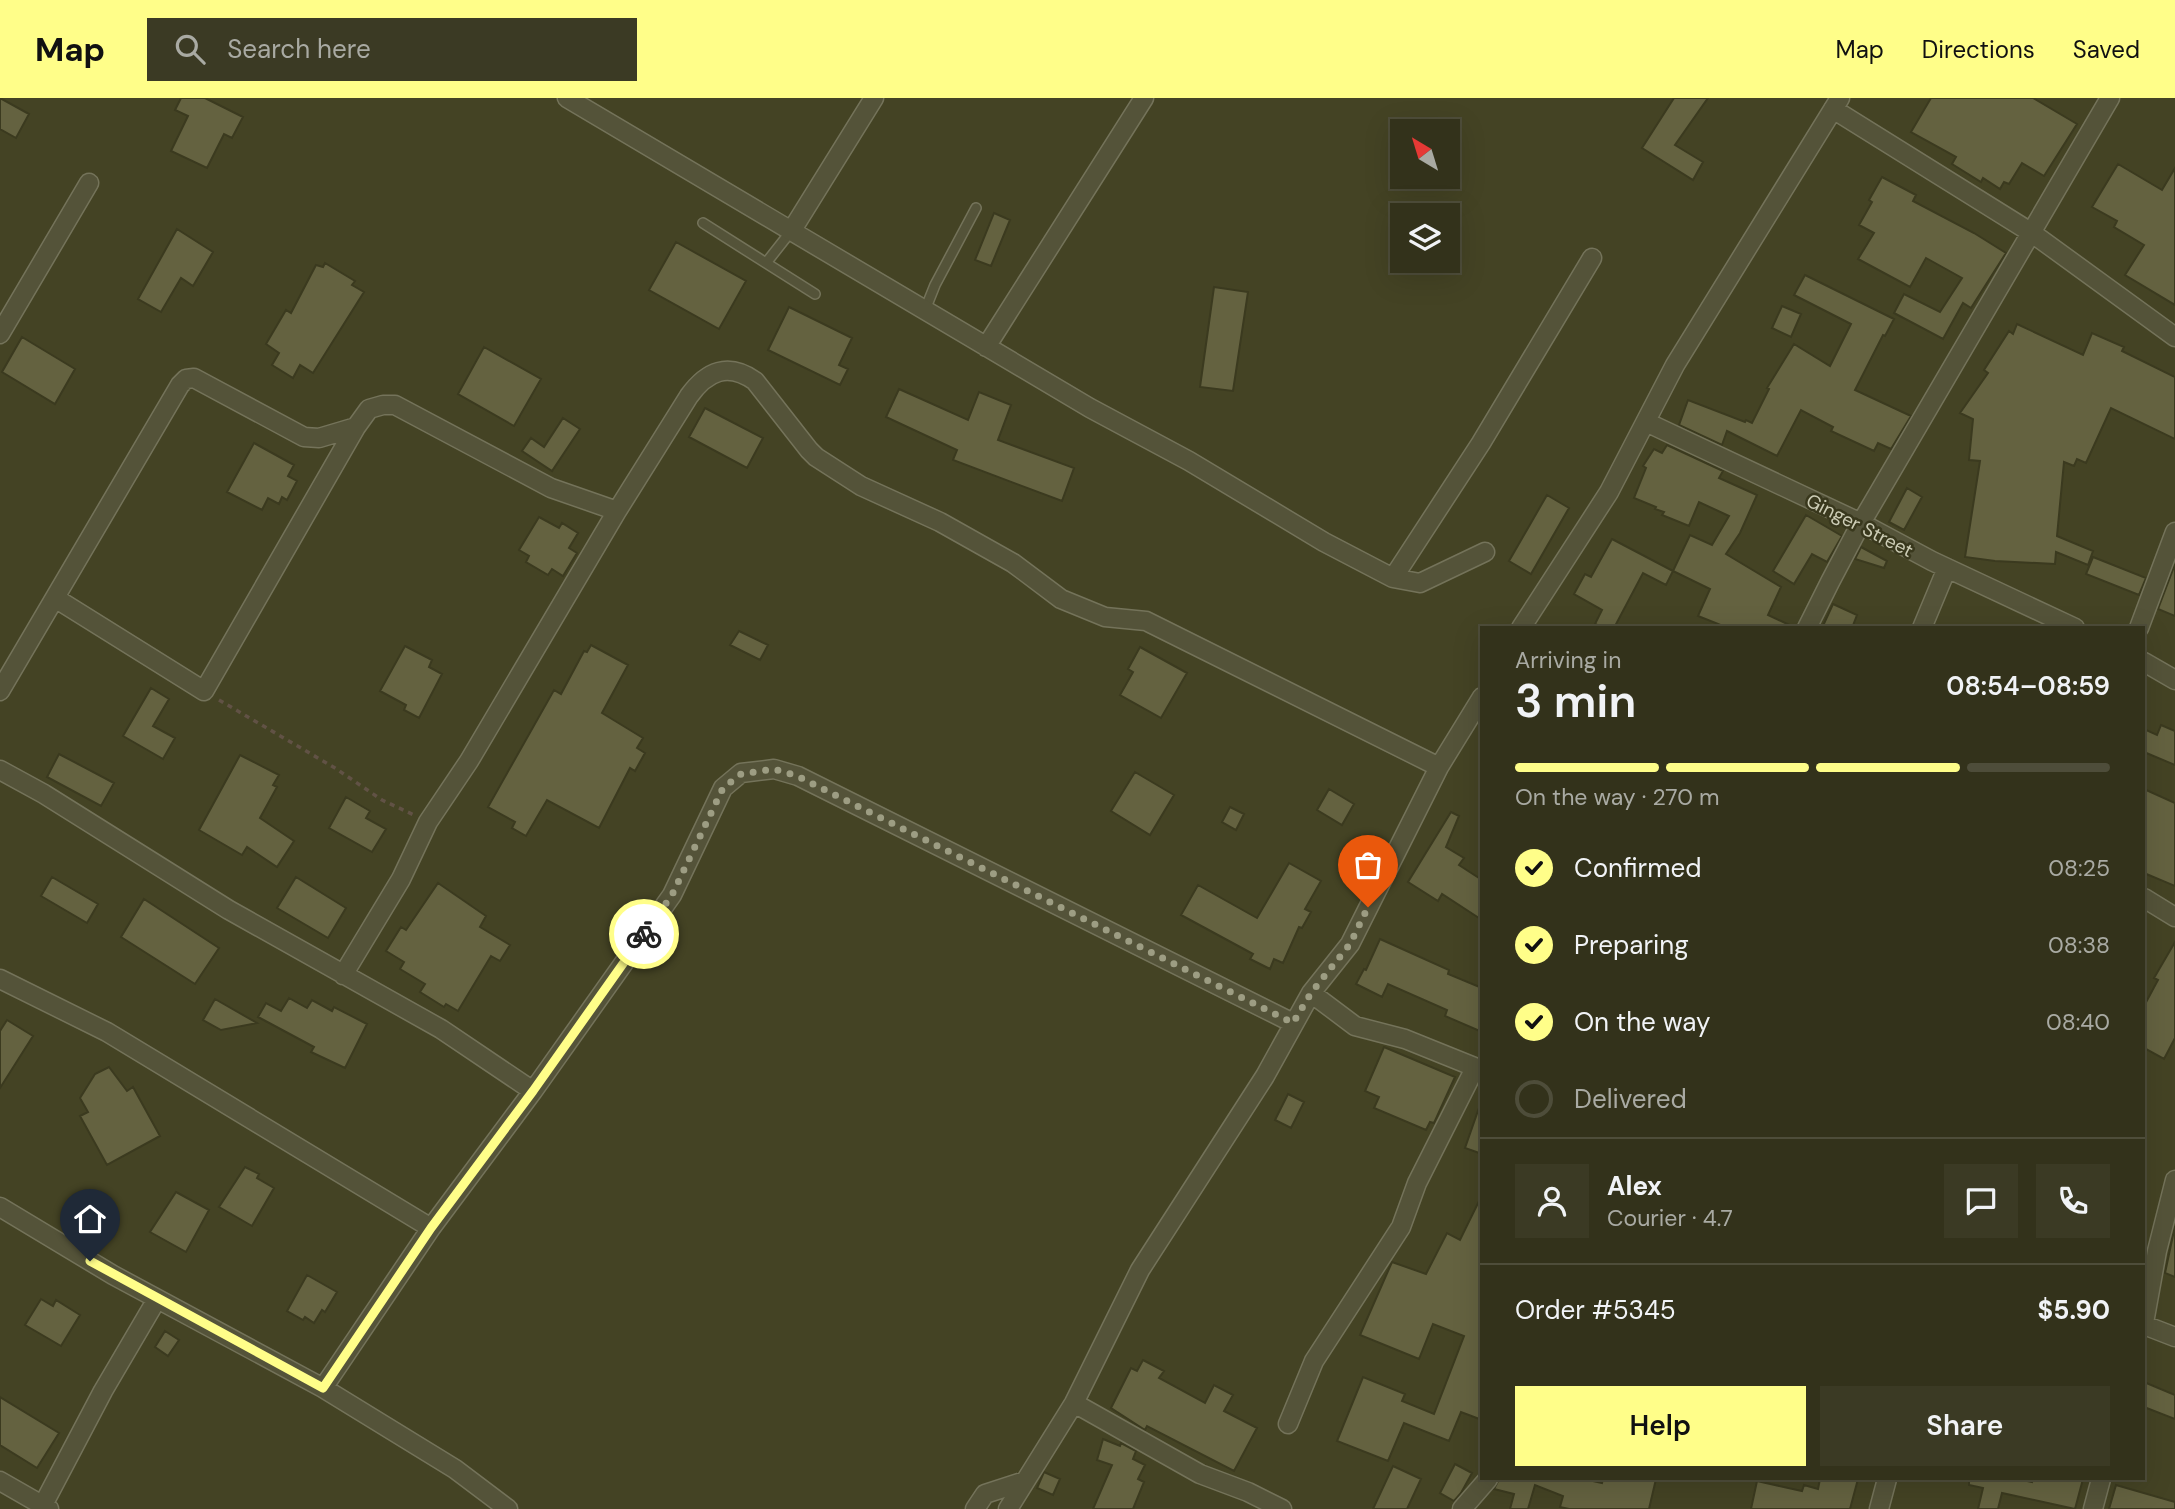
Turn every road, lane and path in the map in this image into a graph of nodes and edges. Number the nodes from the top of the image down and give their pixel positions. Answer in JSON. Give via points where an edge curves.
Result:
{"nodes":[{"id":1,"x":567,"y":98,"type":"edge"},
{"id":2,"x":874,"y":98,"type":"edge"},
{"id":3,"x":1144,"y":98,"type":"edge"},
{"id":4,"x":2110,"y":98,"type":"edge"},
{"id":5,"x":1836,"y":104,"type":"edge"},
{"id":6,"x":89,"y":183,"type":"dead end"},
{"id":7,"x":976,"y":208,"type":"dead end"},
{"id":8,"x":703,"y":223,"type":"dead end"},
{"id":9,"x":792,"y":230,"type":"junction"},
{"id":10,"x":2032,"y":233,"type":"junction"},
{"id":11,"x":1592,"y":258,"type":"dead end"},
{"id":12,"x":766,"y":263,"type":"junction"},
{"id":13,"x":815,"y":294,"type":"dead end"},
{"id":14,"x":925,"y":310,"type":"junction"},
{"id":15,"x":0,"y":334,"type":"edge"},
{"id":16,"x":2175,"y":337,"type":"edge"},
{"id":17,"x":986,"y":347,"type":"junction"},
{"id":18,"x":1646,"y":422,"type":"junction"},
{"id":19,"x":356,"y":427,"type":"junction"},
{"id":20,"x":617,"y":511,"type":"junction"},
{"id":21,"x":1861,"y":523,"type":"junction"},
{"id":22,"x":2175,"y":532,"type":"edge"},
{"id":23,"x":1485,"y":552,"type":"dead end"},
{"id":24,"x":1947,"y":568,"type":"junction"},
{"id":25,"x":1393,"y":578,"type":"junction"},
{"id":26,"x":55,"y":598,"type":"junction"},
{"id":27,"x":1522,"y":626,"type":"edge"},
{"id":28,"x":1808,"y":626,"type":"edge"},
{"id":29,"x":1924,"y":626,"type":"edge"},
{"id":30,"x":2071,"y":626,"type":"edge"},
{"id":31,"x":2140,"y":626,"type":"edge"},
{"id":32,"x":2145,"y":663,"type":"edge"},
{"id":33,"x":2175,"y":680,"type":"edge"},
{"id":34,"x":0,"y":691,"type":"edge"},
{"id":35,"x":204,"y":691,"type":"junction"},
{"id":36,"x":1480,"y":700,"type":"edge"},
{"id":37,"x":1439,"y":767,"type":"junction"},
{"id":38,"x":0,"y":770,"type":"edge"},
{"id":39,"x":428,"y":822,"type":"junction"},
{"id":40,"x":2145,"y":899,"type":"edge"},
{"id":41,"x":2175,"y":917,"type":"edge"},
{"id":42,"x":343,"y":975,"type":"junction"},
{"id":43,"x":0,"y":979,"type":"edge"},
{"id":44,"x":1311,"y":993,"type":"junction"},
{"id":45,"x":1293,"y":1023,"type":"junction"},
{"id":46,"x":1478,"y":1069,"type":"edge"},
{"id":47,"x":533,"y":1091,"type":"junction"},
{"id":48,"x":2175,"y":1180,"type":"edge"},
{"id":49,"x":0,"y":1207,"type":"edge"},
{"id":50,"x":431,"y":1228,"type":"junction"},
{"id":51,"x":158,"y":1299,"type":"junction"},
{"id":52,"x":2145,"y":1318,"type":"edge"},
{"id":53,"x":2145,"y":1324,"type":"edge"},
{"id":54,"x":2175,"y":1337,"type":"edge"},
{"id":55,"x":323,"y":1388,"type":"junction"},
{"id":56,"x":1074,"y":1403,"type":"junction"},
{"id":57,"x":1288,"y":1424,"type":"dead end"},
{"id":58,"x":1487,"y":1480,"type":"edge"},
{"id":59,"x":1886,"y":1480,"type":"edge"},
{"id":60,"x":2101,"y":1480,"type":"edge"},
{"id":61,"x":0,"y":1481,"type":"edge"},
{"id":62,"x":1025,"y":1481,"type":"junction"},
{"id":63,"x":46,"y":1507,"type":"edge"},
{"id":64,"x":508,"y":1509,"type":"edge"},
{"id":65,"x":975,"y":1509,"type":"edge"},
{"id":66,"x":1008,"y":1509,"type":"edge"},
{"id":67,"x":1282,"y":1509,"type":"edge"},
{"id":68,"x":1462,"y":1509,"type":"edge"},
{"id":69,"x":1879,"y":1509,"type":"edge"},
{"id":70,"x":2092,"y":1509,"type":"edge"}],
"edges":[{"from":1,"to":9,"type":"street"},
{"from":2,"to":9,"type":"street"},
{"from":3,"to":17,"type":"street"},
{"from":4,"to":10,"type":"street"},
{"from":5,"to":10,"type":"street"},
{"from":5,"to":18,"type":"street","via":[[1675,365]]},
{"from":6,"to":15,"type":"street"},
{"from":7,"to":14,"type":"lane"},
{"from":8,"to":12,"type":"lane"},
{"from":9,"to":12,"type":"lane"},
{"from":9,"to":14,"type":"street"},
{"from":10,"to":16,"type":"street"},
{"from":10,"to":21,"type":"street"},
{"from":11,"to":25,"type":"street"},
{"from":12,"to":13,"type":"lane"},
{"from":14,"to":17,"type":"street"},
{"from":17,"to":25,"type":"street"},
{"from":18,"to":21,"type":"street","name":"Ginger Street"},
{"from":18,"to":27,"type":"street","via":[[1609,492]]},
{"from":19,"to":20,"type":"street","via":[[369,409],[394,405],[551,488]]},
{"from":19,"to":26,"type":"street","via":[[318,438],[304,437],[194,378],[186,379]]},
{"from":19,"to":35,"type":"street"},
{"from":20,"to":37,"type":"street","via":[[697,385],[713,373],[745,374],[816,457],[861,486],[940,522],[1013,563],[1061,599],[1105,617],[1146,621]]},
{"from":20,"to":39,"type":"street"},
{"from":21,"to":24,"type":"street","name":"Ginger Street"},
{"from":21,"to":28,"type":"street"},
{"from":22,"to":31,"type":"street"},
{"from":23,"to":25,"type":"street","via":[[1420,583]]},
{"from":24,"to":29,"type":"street"},
{"from":24,"to":30,"type":"street","name":"Ginger Street"},
{"from":26,"to":34,"type":"street"},
{"from":26,"to":35,"type":"street"},
{"from":32,"to":33,"type":"street"},
{"from":35,"to":39,"type":"path","via":[[382,800]]},
{"from":36,"to":37,"type":"street"},
{"from":37,"to":44,"type":"street","via":[[1350,944]]},
{"from":38,"to":42,"type":"street"},
{"from":39,"to":42,"type":"street","via":[[401,879]]},
{"from":40,"to":41,"type":"street"},
{"from":42,"to":47,"type":"street","via":[[441,1029]]},
{"from":43,"to":50,"type":"street","via":[[107,1032]]},
{"from":44,"to":45,"type":"street"},
{"from":44,"to":46,"type":"street","via":[[1355,1026],[1405,1038]]},
{"from":45,"to":47,"type":"street","via":[[797,776],[774,769],[741,774],[723,788],[672,895]]},
{"from":45,"to":56,"type":"street","via":[[1265,1076],[1140,1270]]},
{"from":46,"to":57,"type":"street","via":[[1418,1182],[1401,1227],[1314,1361]]},
{"from":47,"to":50,"type":"street"},
{"from":48,"to":52,"type":"street"},
{"from":49,"to":51,"type":"street"},
{"from":50,"to":55,"type":"street"},
{"from":51,"to":55,"type":"street"},
{"from":51,"to":63,"type":"street","via":[[103,1391]]},
{"from":53,"to":54,"type":"street"},
{"from":55,"to":64,"type":"street","via":[[455,1469]]},
{"from":56,"to":62,"type":"street"},
{"from":56,"to":67,"type":"street","via":[[1200,1474]]},
{"from":58,"to":68,"type":"street"},
{"from":59,"to":69,"type":"street"},
{"from":60,"to":70,"type":"street"},
{"from":61,"to":63,"type":"street"},
{"from":62,"to":65,"type":"street","via":[[985,1494]]},
{"from":62,"to":66,"type":"street"}]}
